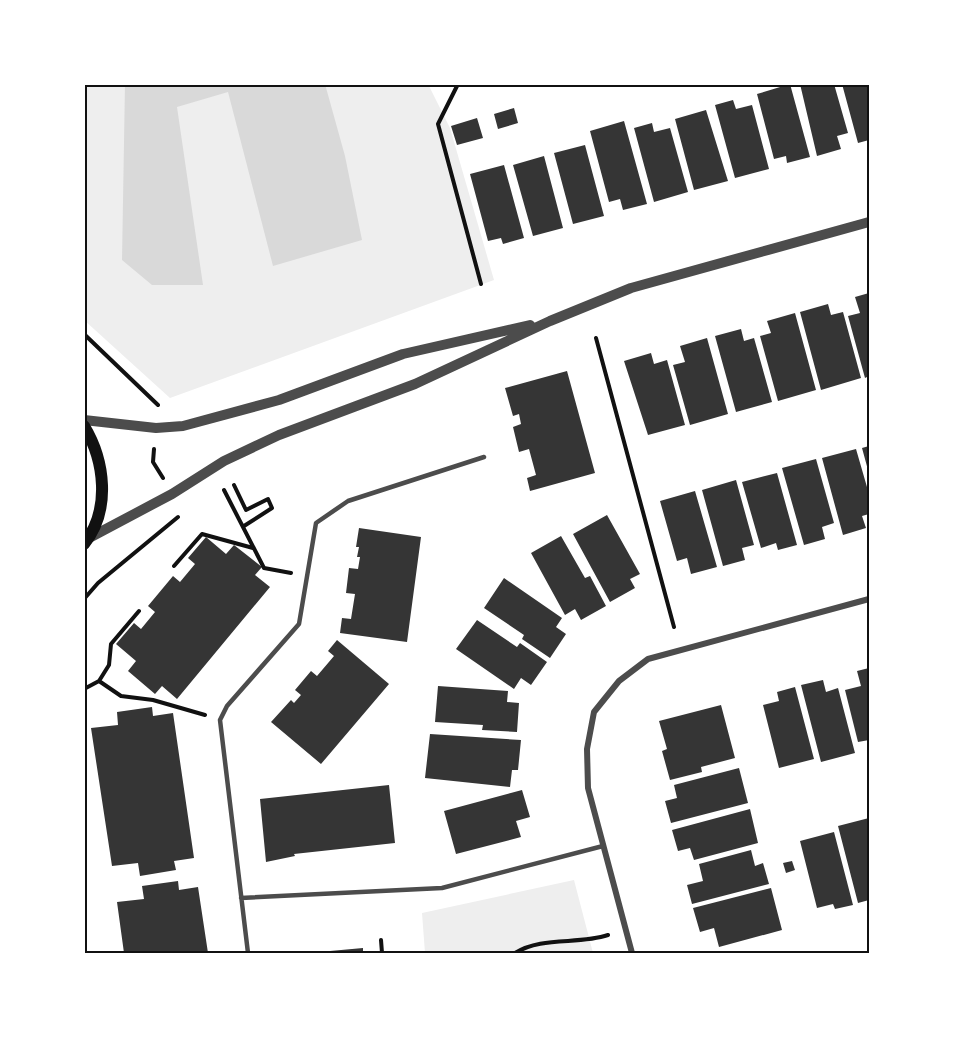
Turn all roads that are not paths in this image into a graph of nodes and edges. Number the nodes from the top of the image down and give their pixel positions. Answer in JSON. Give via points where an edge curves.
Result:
{"nodes":[{"id":1,"x":869,"y":222,"type":"edge"},
{"id":2,"x":550,"y":321,"type":"junction"},
{"id":3,"x":84,"y":420,"type":"edge"},
{"id":4,"x":84,"y":426,"type":"edge"},
{"id":5,"x":484,"y":457,"type":"dead end"},
{"id":6,"x":86,"y":541,"type":"edge"},
{"id":7,"x":869,"y":599,"type":"edge"},
{"id":8,"x":603,"y":846,"type":"junction"},
{"id":9,"x":241,"y":898,"type":"junction"},
{"id":10,"x":248,"y":953,"type":"edge"},
{"id":11,"x":632,"y":953,"type":"edge"}],
"edges":[{"from":1,"to":2,"type":"street","via":[[632,288]]},
{"from":2,"to":3,"type":"street","via":[[403,354],[279,400],[183,426],[156,428]]},
{"from":2,"to":6,"type":"street","via":[[415,384],[279,435],[224,461]]},
{"from":4,"to":6,"type":"main road","via":[[99,459],[102,492],[98,516]]},
{"from":5,"to":9,"type":"lane","via":[[348,501],[316,523],[299,624],[227,706],[220,720]]},
{"from":7,"to":8,"type":"street","via":[[648,659],[619,681],[594,712],[587,749],[588,788]]},
{"from":8,"to":9,"type":"lane","via":[[442,888]]},
{"from":8,"to":11,"type":"street"},
{"from":9,"to":10,"type":"lane"}]}
